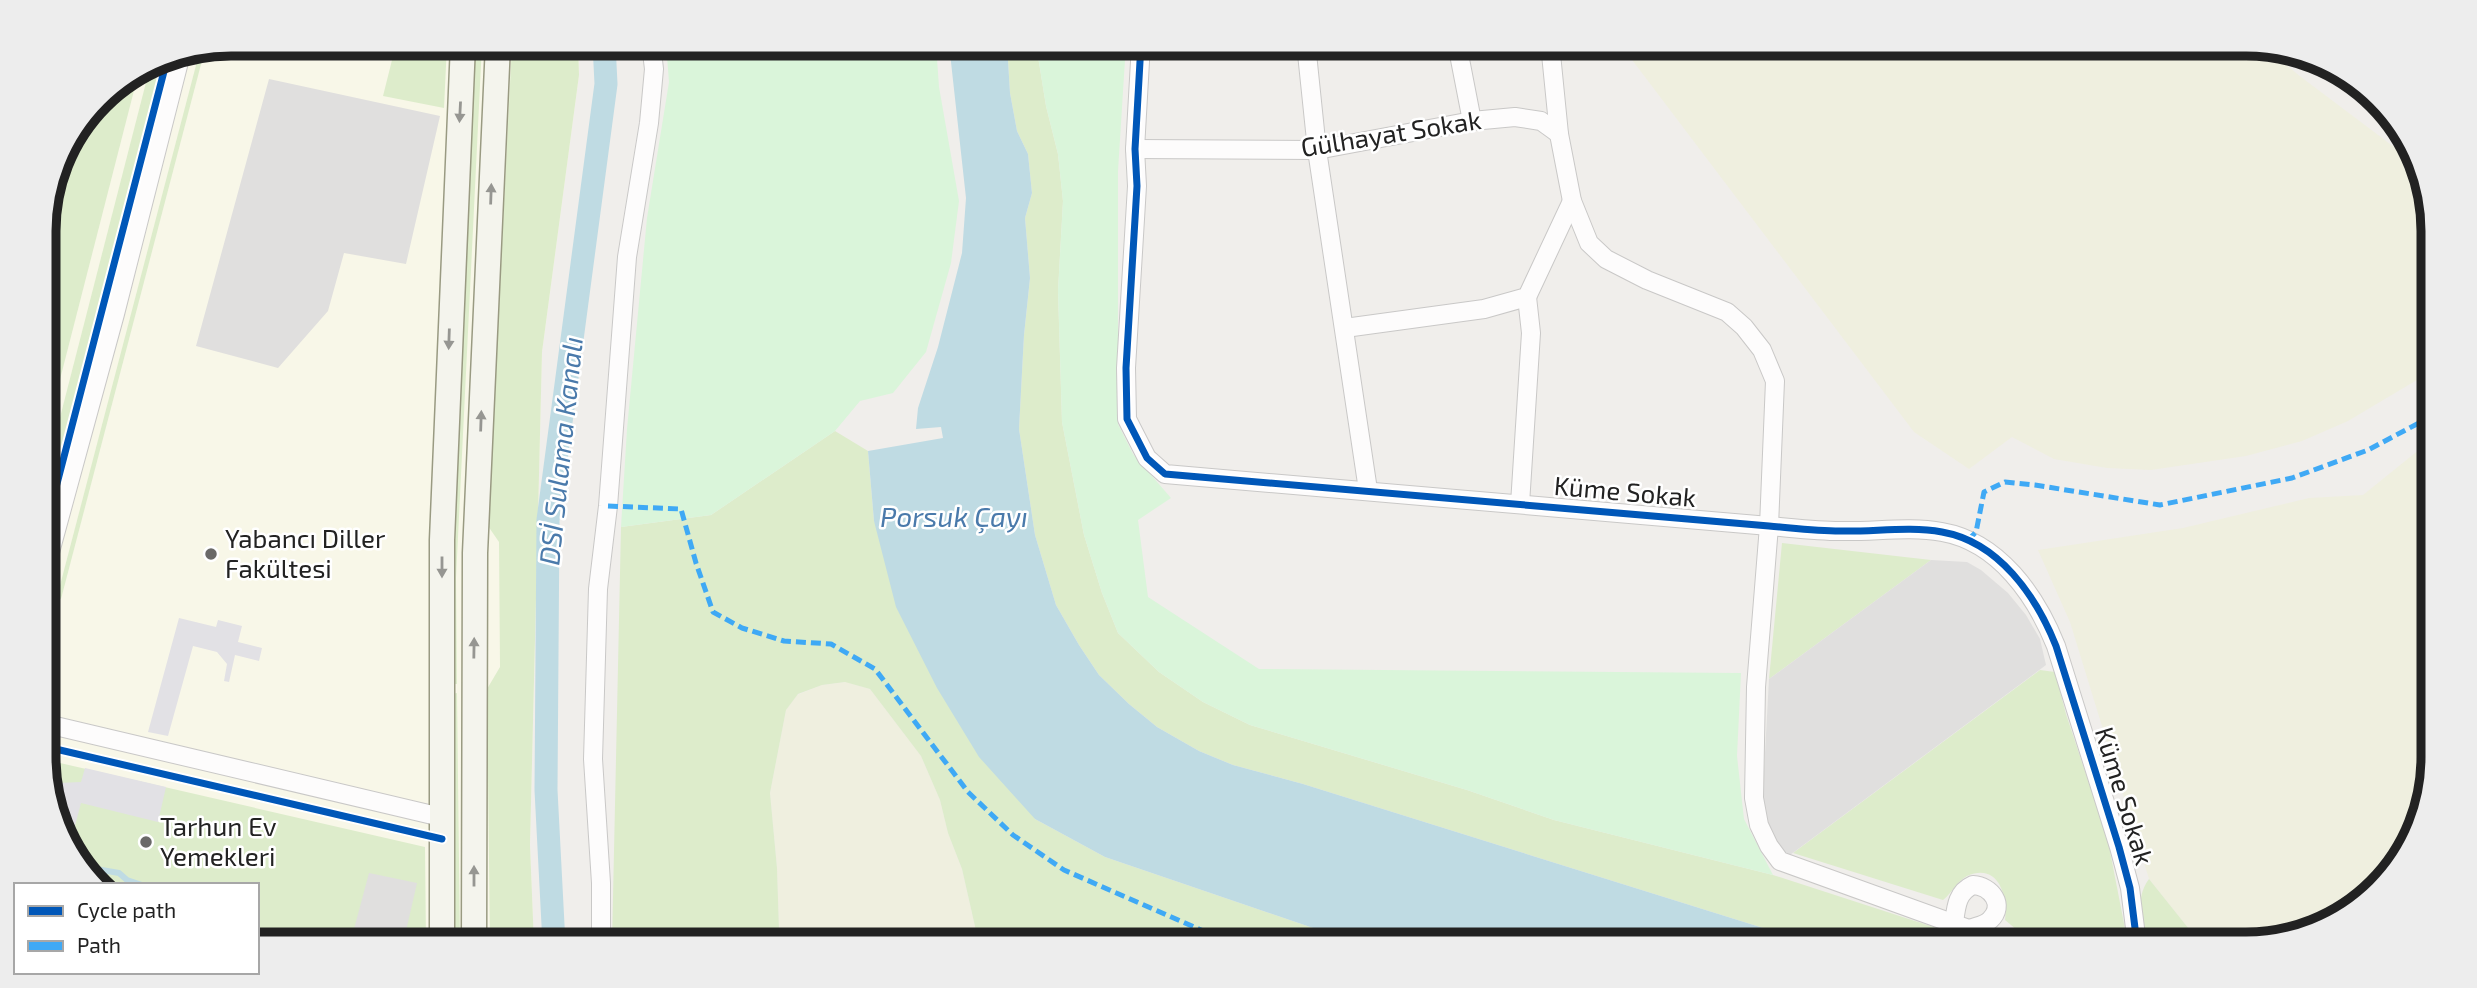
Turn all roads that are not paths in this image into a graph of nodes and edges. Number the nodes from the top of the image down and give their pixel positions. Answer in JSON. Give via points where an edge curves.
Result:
{"nodes":[{"id":1,"x":462,"y":56,"type":"edge"},
{"id":2,"x":497,"y":56,"type":"edge"},
{"id":3,"x":652,"y":56,"type":"edge"},
{"id":4,"x":1140,"y":56,"type":"edge"},
{"id":5,"x":1308,"y":56,"type":"edge"},
{"id":6,"x":1459,"y":56,"type":"edge"},
{"id":7,"x":1551,"y":56,"type":"edge"},
{"id":8,"x":178,"y":64,"type":"edge"},
{"id":9,"x":1472,"y":121,"type":"junction"},
{"id":10,"x":1559,"y":134,"type":"junction"},
{"id":11,"x":1135,"y":149,"type":"junction"},
{"id":12,"x":1317,"y":150,"type":"junction"},
{"id":13,"x":1572,"y":201,"type":"junction"},
{"id":14,"x":1527,"y":297,"type":"junction"},
{"id":15,"x":1345,"y":328,"type":"junction"},
{"id":16,"x":1368,"y":490,"type":"junction"},
{"id":17,"x":1520,"y":504,"type":"junction"},
{"id":18,"x":1769,"y":526,"type":"junction"},
{"id":19,"x":56,"y":530,"type":"edge"},
{"id":20,"x":56,"y":726,"type":"edge"},
{"id":21,"x":441,"y":817,"type":"junction"},
{"id":22,"x":442,"y":932,"type":"edge"},
{"id":23,"x":474,"y":932,"type":"edge"},
{"id":24,"x":601,"y":932,"type":"edge"},
{"id":25,"x":1978,"y":932,"type":"edge"},
{"id":26,"x":2136,"y":932,"type":"edge"}],
"edges":[{"from":1,"to":21,"type":"street","one_way":true,"via":[[442,540]]},
{"from":23,"to":2,"type":"street","one_way":true,"via":[[475,553]]},
{"from":3,"to":24,"type":"street","via":[[649,123],[627,257],[598,589],[593,759]]},
{"from":4,"to":11,"type":"street","name":"Küme Sokak"},
{"from":5,"to":12,"type":"street"},
{"from":6,"to":9,"type":"street"},
{"from":7,"to":10,"type":"street"},
{"from":8,"to":19,"type":"street"},
{"from":9,"to":10,"type":"street","name":"Gülhayat Sokak","via":[[1515,117],[1541,121]]},
{"from":9,"to":12,"type":"street","name":"Gülhayat Sokak"},
{"from":10,"to":13,"type":"street"},
{"from":11,"to":12,"type":"street","name":"Gülhayat Sokak"},
{"from":11,"to":16,"type":"street","name":"Küme Sokak","via":[[1127,419],[1147,457],[1165,474]]},
{"from":12,"to":15,"type":"street"},
{"from":13,"to":14,"type":"street"},
{"from":13,"to":18,"type":"street","via":[[1589,243],[1606,259],[1727,312],[1762,350],[1775,381]]},
{"from":14,"to":15,"type":"street","via":[[1484,309]]},
{"from":14,"to":17,"type":"street","via":[[1531,333]]},
{"from":15,"to":16,"type":"street"},
{"from":16,"to":17,"type":"street","name":"Küme Sokak"},
{"from":17,"to":18,"type":"street","name":"Küme Sokak"},
{"from":18,"to":25,"type":"street","via":[[1756,687],[1754,799],[1769,846],[1780,861]]},
{"from":18,"to":26,"type":"street","name":"Küme Sokak","via":[[1943,532],[1968,540],[2016,577],[2056,646],[2119,847]]},
{"from":20,"to":21,"type":"street"},
{"from":21,"to":22,"type":"street"}]}
